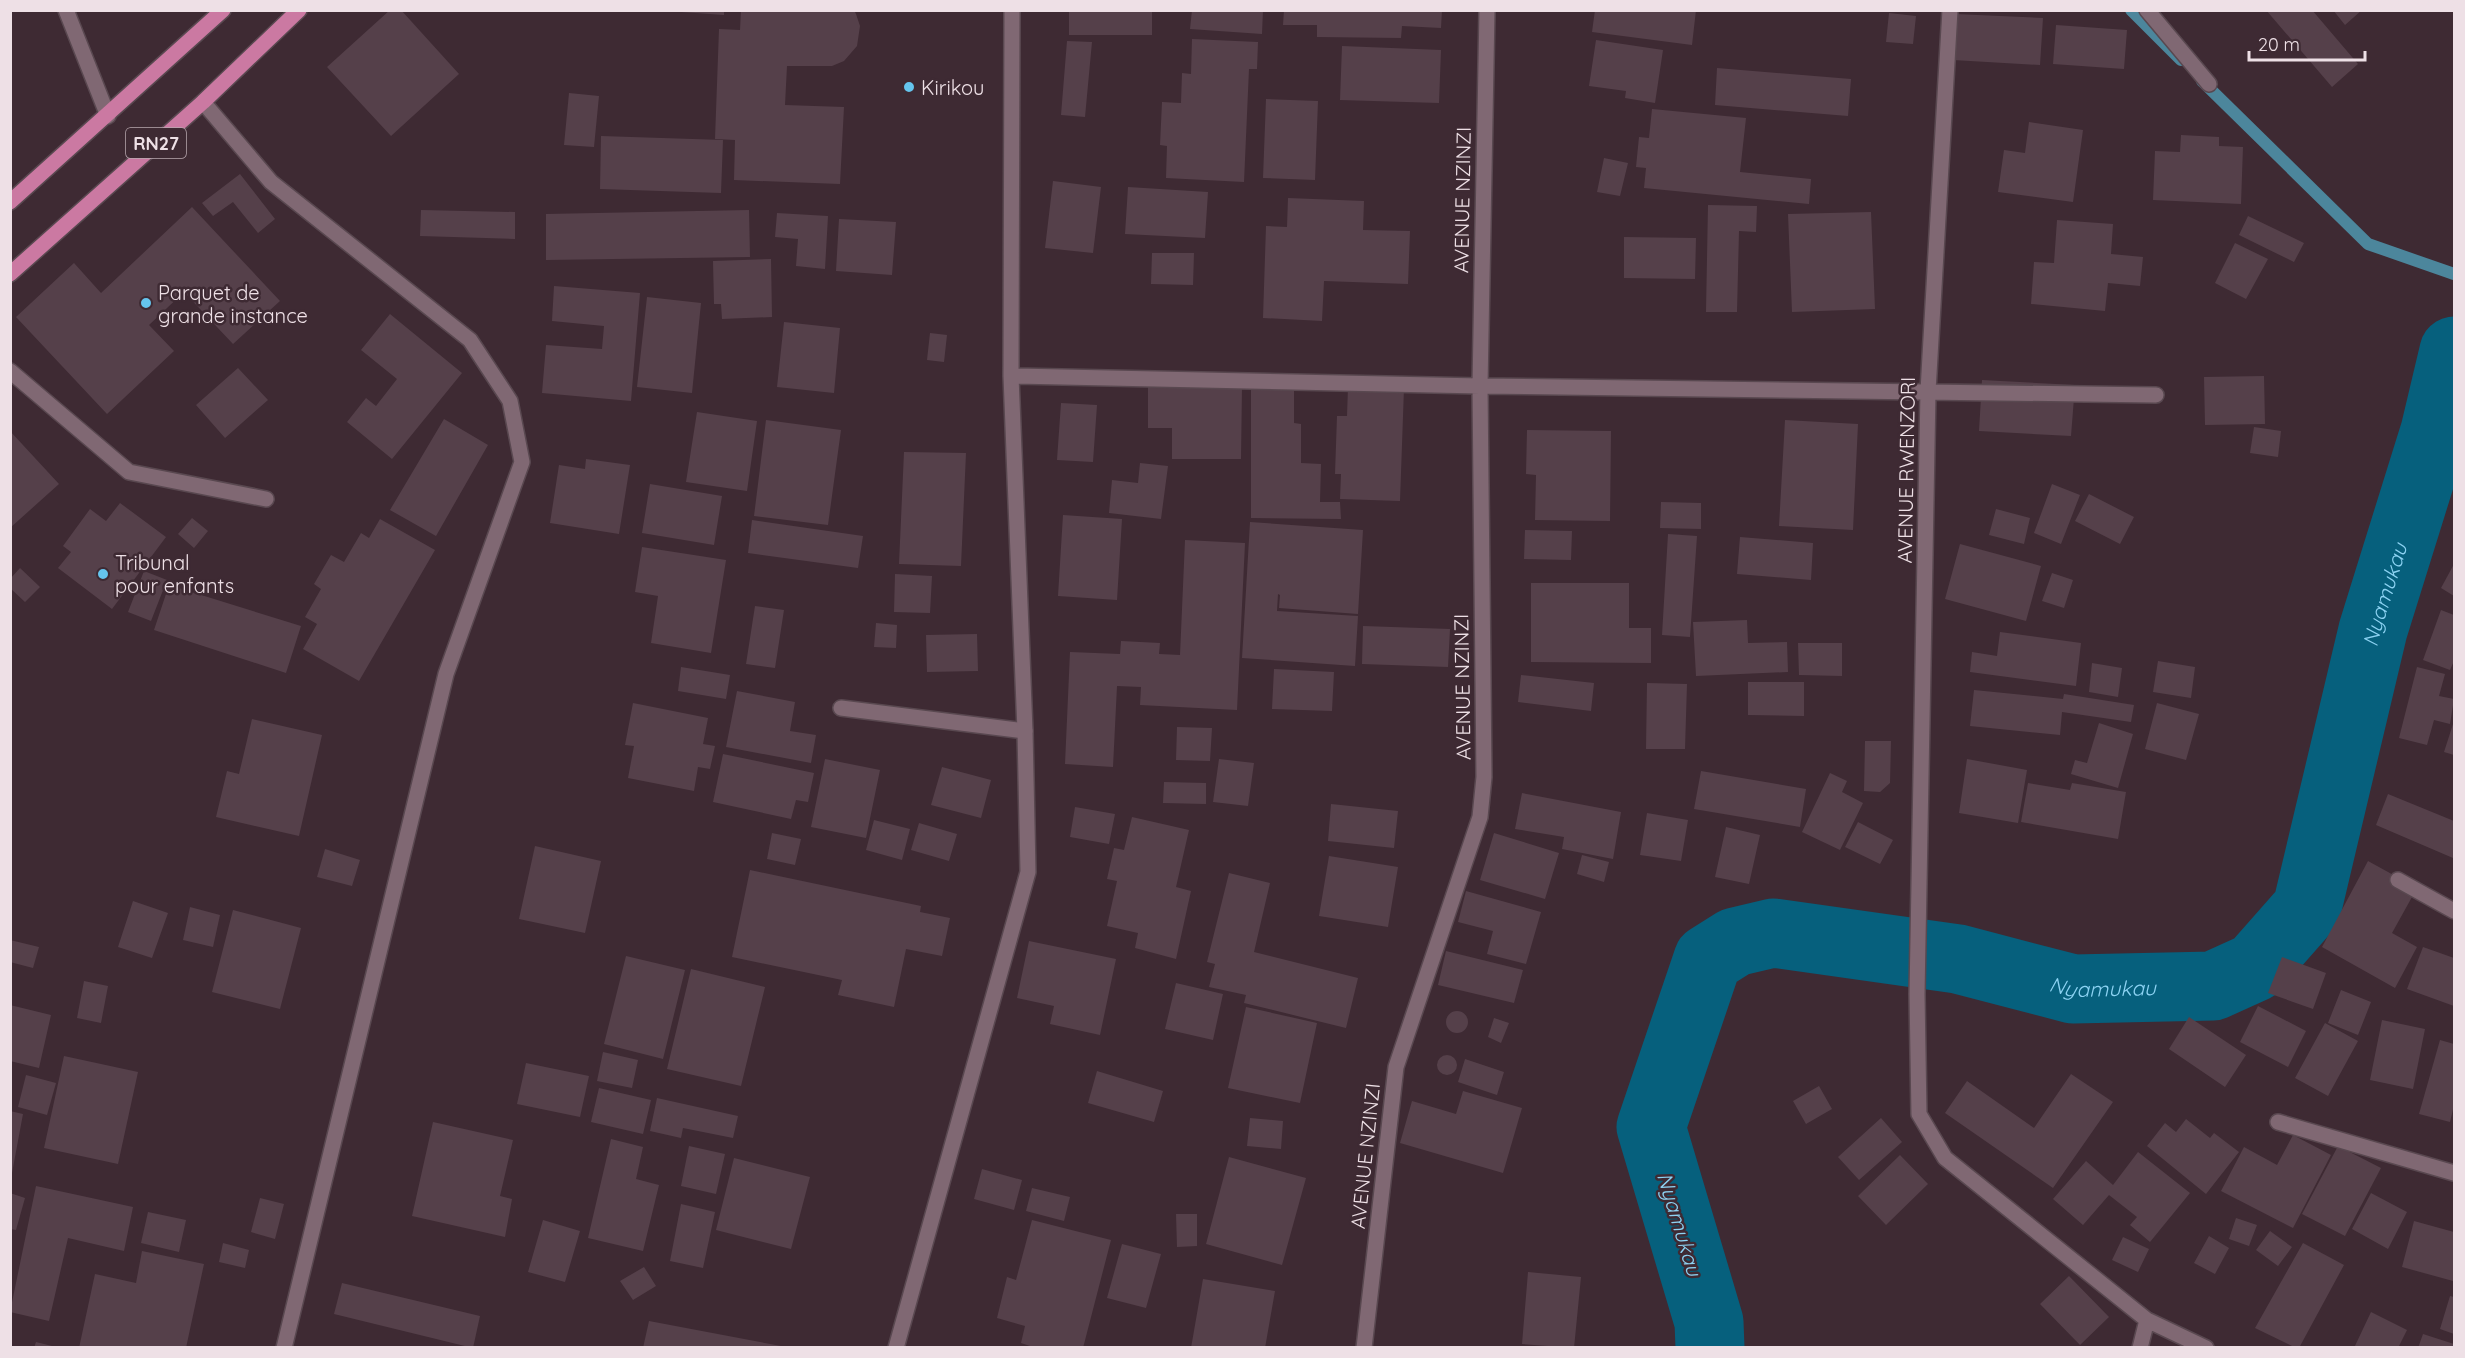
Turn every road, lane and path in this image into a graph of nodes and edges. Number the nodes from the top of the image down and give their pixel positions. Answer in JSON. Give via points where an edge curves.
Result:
{"nodes":[{"id":1,"x":66,"y":10,"type":"edge"},
{"id":2,"x":223,"y":10,"type":"edge"},
{"id":3,"x":299,"y":10,"type":"edge"},
{"id":4,"x":1012,"y":10,"type":"edge"},
{"id":5,"x":1487,"y":10,"type":"edge"},
{"id":6,"x":1950,"y":10,"type":"edge"},
{"id":7,"x":2147,"y":10,"type":"edge"},
{"id":8,"x":2209,"y":84,"type":"dead end"},
{"id":9,"x":202,"y":102,"type":"junction"},
{"id":10,"x":108,"y":116,"type":"junction"},
{"id":11,"x":10,"y":202,"type":"edge"},
{"id":12,"x":10,"y":274,"type":"edge"},
{"id":13,"x":10,"y":371,"type":"edge"},
{"id":14,"x":1011,"y":376,"type":"junction"},
{"id":15,"x":1480,"y":386,"type":"junction"},
{"id":16,"x":1928,"y":391,"type":"junction"},
{"id":17,"x":2156,"y":394,"type":"dead end"},
{"id":18,"x":266,"y":499,"type":"dead end"},
{"id":19,"x":841,"y":708,"type":"dead end"},
{"id":20,"x":1025,"y":731,"type":"junction"},
{"id":21,"x":2398,"y":880,"type":"dead end"},
{"id":22,"x":2454,"y":911,"type":"edge"},
{"id":23,"x":2278,"y":1122,"type":"dead end"},
{"id":24,"x":2454,"y":1173,"type":"edge"},
{"id":25,"x":2148,"y":1320,"type":"junction"},
{"id":26,"x":284,"y":1347,"type":"edge"},
{"id":27,"x":896,"y":1347,"type":"edge"},
{"id":28,"x":1364,"y":1347,"type":"edge"},
{"id":29,"x":2140,"y":1347,"type":"edge"},
{"id":30,"x":2206,"y":1347,"type":"edge"}],
"edges":[{"from":1,"to":10,"type":"street"},
{"from":2,"to":10,"type":"main road","number":"RN27"},
{"from":3,"to":9,"type":"main road","number":"RN27"},
{"from":4,"to":14,"type":"street"},
{"from":5,"to":15,"type":"street","name":"AVENUE NZINZI"},
{"from":6,"to":16,"type":"street","name":"AVENUE RWENZORI"},
{"from":7,"to":8,"type":"street"},
{"from":9,"to":12,"type":"main road","number":"RN27"},
{"from":9,"to":26,"type":"street","via":[[272,182],[470,340],[510,401],[522,462],[446,674]]},
{"from":10,"to":11,"type":"main road","number":"RN27"},
{"from":13,"to":18,"type":"street","via":[[129,472]]},
{"from":14,"to":15,"type":"street"},
{"from":14,"to":20,"type":"street"},
{"from":15,"to":16,"type":"street"},
{"from":15,"to":28,"type":"street","name":"AVENUE NZINZI","via":[[1484,777],[1480,817],[1396,1067]]},
{"from":16,"to":17,"type":"street"},
{"from":16,"to":25,"type":"street","name":"AVENUE RWENZORI","via":[[1917,994],[1919,1114],[1945,1158]]},
{"from":19,"to":20,"type":"street"},
{"from":20,"to":27,"type":"street","via":[[1028,872]]},
{"from":21,"to":22,"type":"street"},
{"from":23,"to":24,"type":"street"},
{"from":25,"to":29,"type":"street"},
{"from":25,"to":30,"type":"street","name":"AVENUE RWENZORI"}]}
